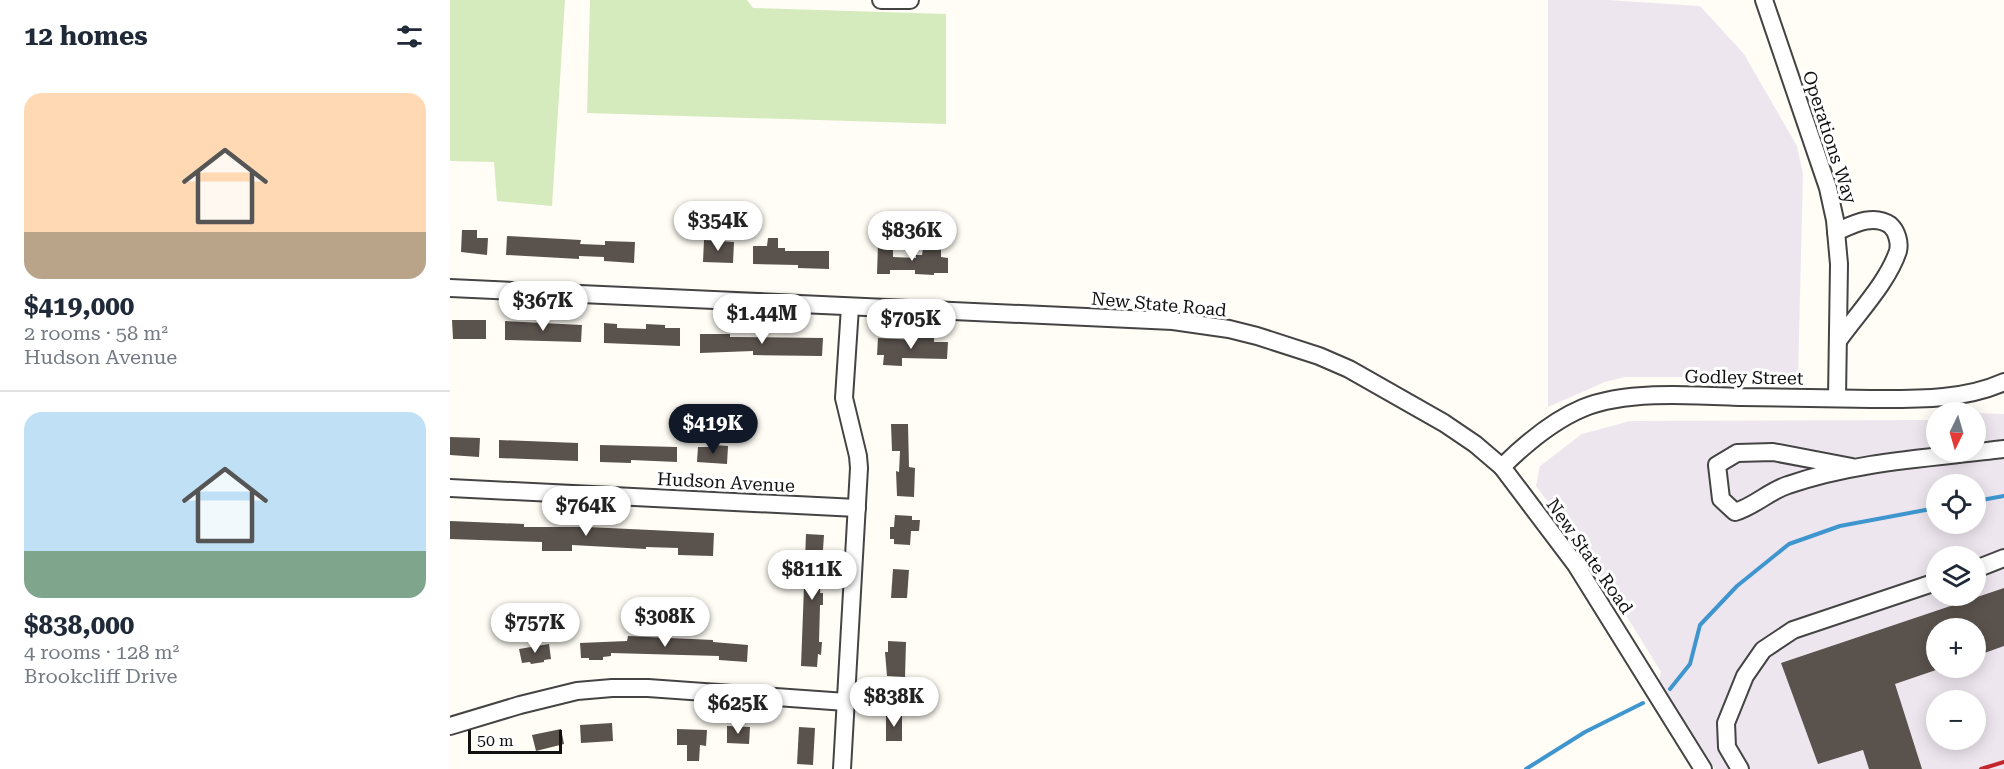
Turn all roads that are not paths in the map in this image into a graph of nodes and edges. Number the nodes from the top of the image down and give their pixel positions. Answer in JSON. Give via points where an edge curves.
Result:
{"nodes":[{"id":1,"x":881,"y":0,"type":"edge"},
{"id":2,"x":904,"y":0,"type":"edge"},
{"id":3,"x":910,"y":0,"type":"edge"},
{"id":4,"x":1764,"y":0,"type":"edge"},
{"id":5,"x":1836,"y":232,"type":"junction"},
{"id":6,"x":450,"y":288,"type":"edge"},
{"id":7,"x":850,"y":307,"type":"junction"},
{"id":8,"x":1838,"y":341,"type":"junction"},
{"id":9,"x":2004,"y":382,"type":"edge"},
{"id":10,"x":1837,"y":398,"type":"junction"},
{"id":11,"x":2004,"y":449,"type":"edge"},
{"id":12,"x":1502,"y":467,"type":"junction"},
{"id":13,"x":1852,"y":467,"type":"junction"},
{"id":14,"x":450,"y":489,"type":"edge"},
{"id":15,"x":857,"y":508,"type":"junction"},
{"id":16,"x":2004,"y":558,"type":"edge"},
{"id":17,"x":1986,"y":565,"type":"edge"},
{"id":18,"x":1926,"y":585,"type":"edge"},
{"id":19,"x":846,"y":702,"type":"junction"},
{"id":20,"x":450,"y":726,"type":"edge"},
{"id":21,"x":842,"y":769,"type":"edge"},
{"id":22,"x":1703,"y":769,"type":"edge"},
{"id":23,"x":1740,"y":769,"type":"edge"}],
"edges":[{"from":1,"to":2,"type":"street"},
{"from":2,"to":3,"type":"street"},
{"from":4,"to":5,"type":"street","name":"Operations Way","via":[[1828,188]]},
{"from":5,"to":8,"type":"street","name":"Operations Way"},
{"from":5,"to":8,"type":"street","via":[[1862,220],[1874,220],[1889,225],[1897,235],[1899,249],[1887,274]]},
{"from":6,"to":7,"type":"street","name":"New State Road"},
{"from":7,"to":12,"type":"street","name":"New State Road","via":[[1173,321],[1229,329],[1318,356],[1377,384],[1444,423]]},
{"from":7,"to":15,"type":"street","via":[[844,398],[858,456]]},
{"from":8,"to":10,"type":"street","name":"Operations Way"},
{"from":9,"to":10,"type":"street","name":"Godley Street","via":[[1925,399]]},
{"from":10,"to":12,"type":"street","name":"Godley Street","via":[[1696,395],[1616,400],[1563,418],[1538,434]]},
{"from":11,"to":13,"type":"street"},
{"from":12,"to":22,"type":"street","name":"New State Road","via":[[1576,565]]},
{"from":13,"to":13,"type":"street","via":[[1785,485],[1749,508],[1735,512],[1721,499],[1716,465],[1737,453],[1773,452]]},
{"from":14,"to":15,"type":"street","name":"Hudson Avenue"},
{"from":15,"to":19,"type":"street"},
{"from":16,"to":17,"type":"street"},
{"from":18,"to":23,"type":"street","via":[[1793,630],[1763,650],[1745,676],[1726,723],[1727,747]]},
{"from":19,"to":20,"type":"street","via":[[612,688],[577,691]]},
{"from":19,"to":21,"type":"street"}]}
